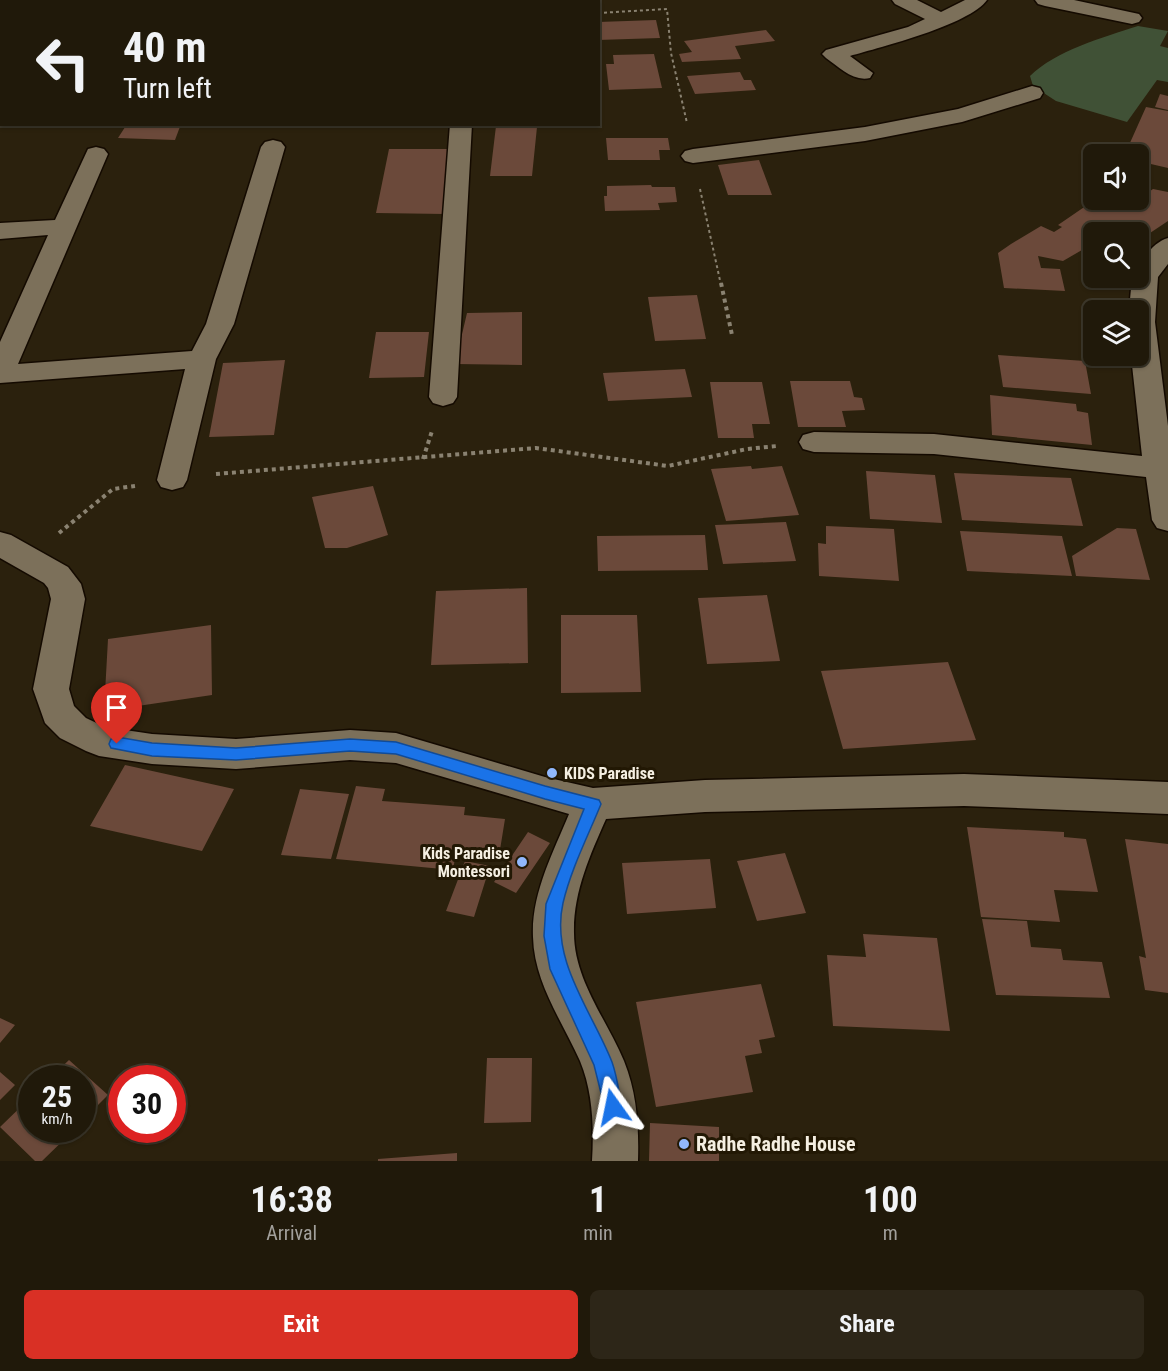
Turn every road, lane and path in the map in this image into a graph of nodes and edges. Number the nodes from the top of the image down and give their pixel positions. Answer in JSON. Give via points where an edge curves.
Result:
{"nodes":[{"id":1,"x":902,"y":0,"type":"edge"},
{"id":2,"x":977,"y":0,"type":"edge"},
{"id":3,"x":1045,"y":0,"type":"edge"},
{"id":4,"x":1132,"y":18,"type":"dead end"},
{"id":5,"x":940,"y":19,"type":"junction"},
{"id":6,"x":862,"y":73,"type":"dead end"},
{"id":7,"x":1032,"y":93,"type":"dead end"},
{"id":8,"x":461,"y":126,"type":"edge"},
{"id":9,"x":273,"y":147,"type":"dead end"},
{"id":10,"x":96,"y":154,"type":"dead end"},
{"id":11,"x":693,"y":156,"type":"dead end"},
{"id":12,"x":64,"y":227,"type":"junction"},
{"id":13,"x":0,"y":231,"type":"edge"},
{"id":14,"x":1168,"y":246,"type":"edge"},
{"id":15,"x":1157,"y":280,"type":"edge"},
{"id":16,"x":202,"y":358,"type":"junction"},
{"id":17,"x":444,"y":397,"type":"dead end"},
{"id":18,"x":814,"y":442,"type":"joint"},
{"id":19,"x":1159,"y":468,"type":"junction"},
{"id":20,"x":172,"y":480,"type":"junction"},
{"id":21,"x":1168,"y":520,"type":"edge"},
{"id":22,"x":9,"y":549,"type":"edge"},
{"id":23,"x":1168,"y":798,"type":"edge"},
{"id":24,"x":593,"y":804,"type":"junction"},
{"id":25,"x":615,"y":1161,"type":"edge"}],
"edges":[{"from":1,"to":5,"type":"street"},
{"from":2,"to":5,"type":"street"},
{"from":3,"to":4,"type":"street"},
{"from":5,"to":6,"type":"street","via":[[915,31],[833,54]]},
{"from":7,"to":11,"type":"street","via":[[962,115],[865,134]]},
{"from":8,"to":17,"type":"street"},
{"from":9,"to":16,"type":"street","via":[[220,324]]},
{"from":10,"to":12,"type":"street"},
{"from":12,"to":13,"type":"street"},
{"from":12,"to":16,"type":"street","via":[[0,374]]},
{"from":14,"to":15,"type":"street"},
{"from":15,"to":19,"type":"street","via":[[1141,322]]},
{"from":16,"to":20,"type":"street"},
{"from":18,"to":19,"type":"street","via":[[934,444]]},
{"from":18,"to":20,"type":"path","via":[[747,449],[668,466],[536,448],[238,470]]},
{"from":19,"to":21,"type":"street"},
{"from":20,"to":22,"type":"path","via":[[113,489]]},
{"from":22,"to":24,"type":"street","via":[[56,574],[64,584],[68,599],[51,689],[58,713],[73,728],[99,741],[236,754],[350,745],[396,748]]},
{"from":23,"to":24,"type":"street","via":[[964,790],[705,795]]},
{"from":24,"to":25,"type":"street","via":[[555,904],[553,936],[559,969],[603,1064],[617,1128]]}]}
